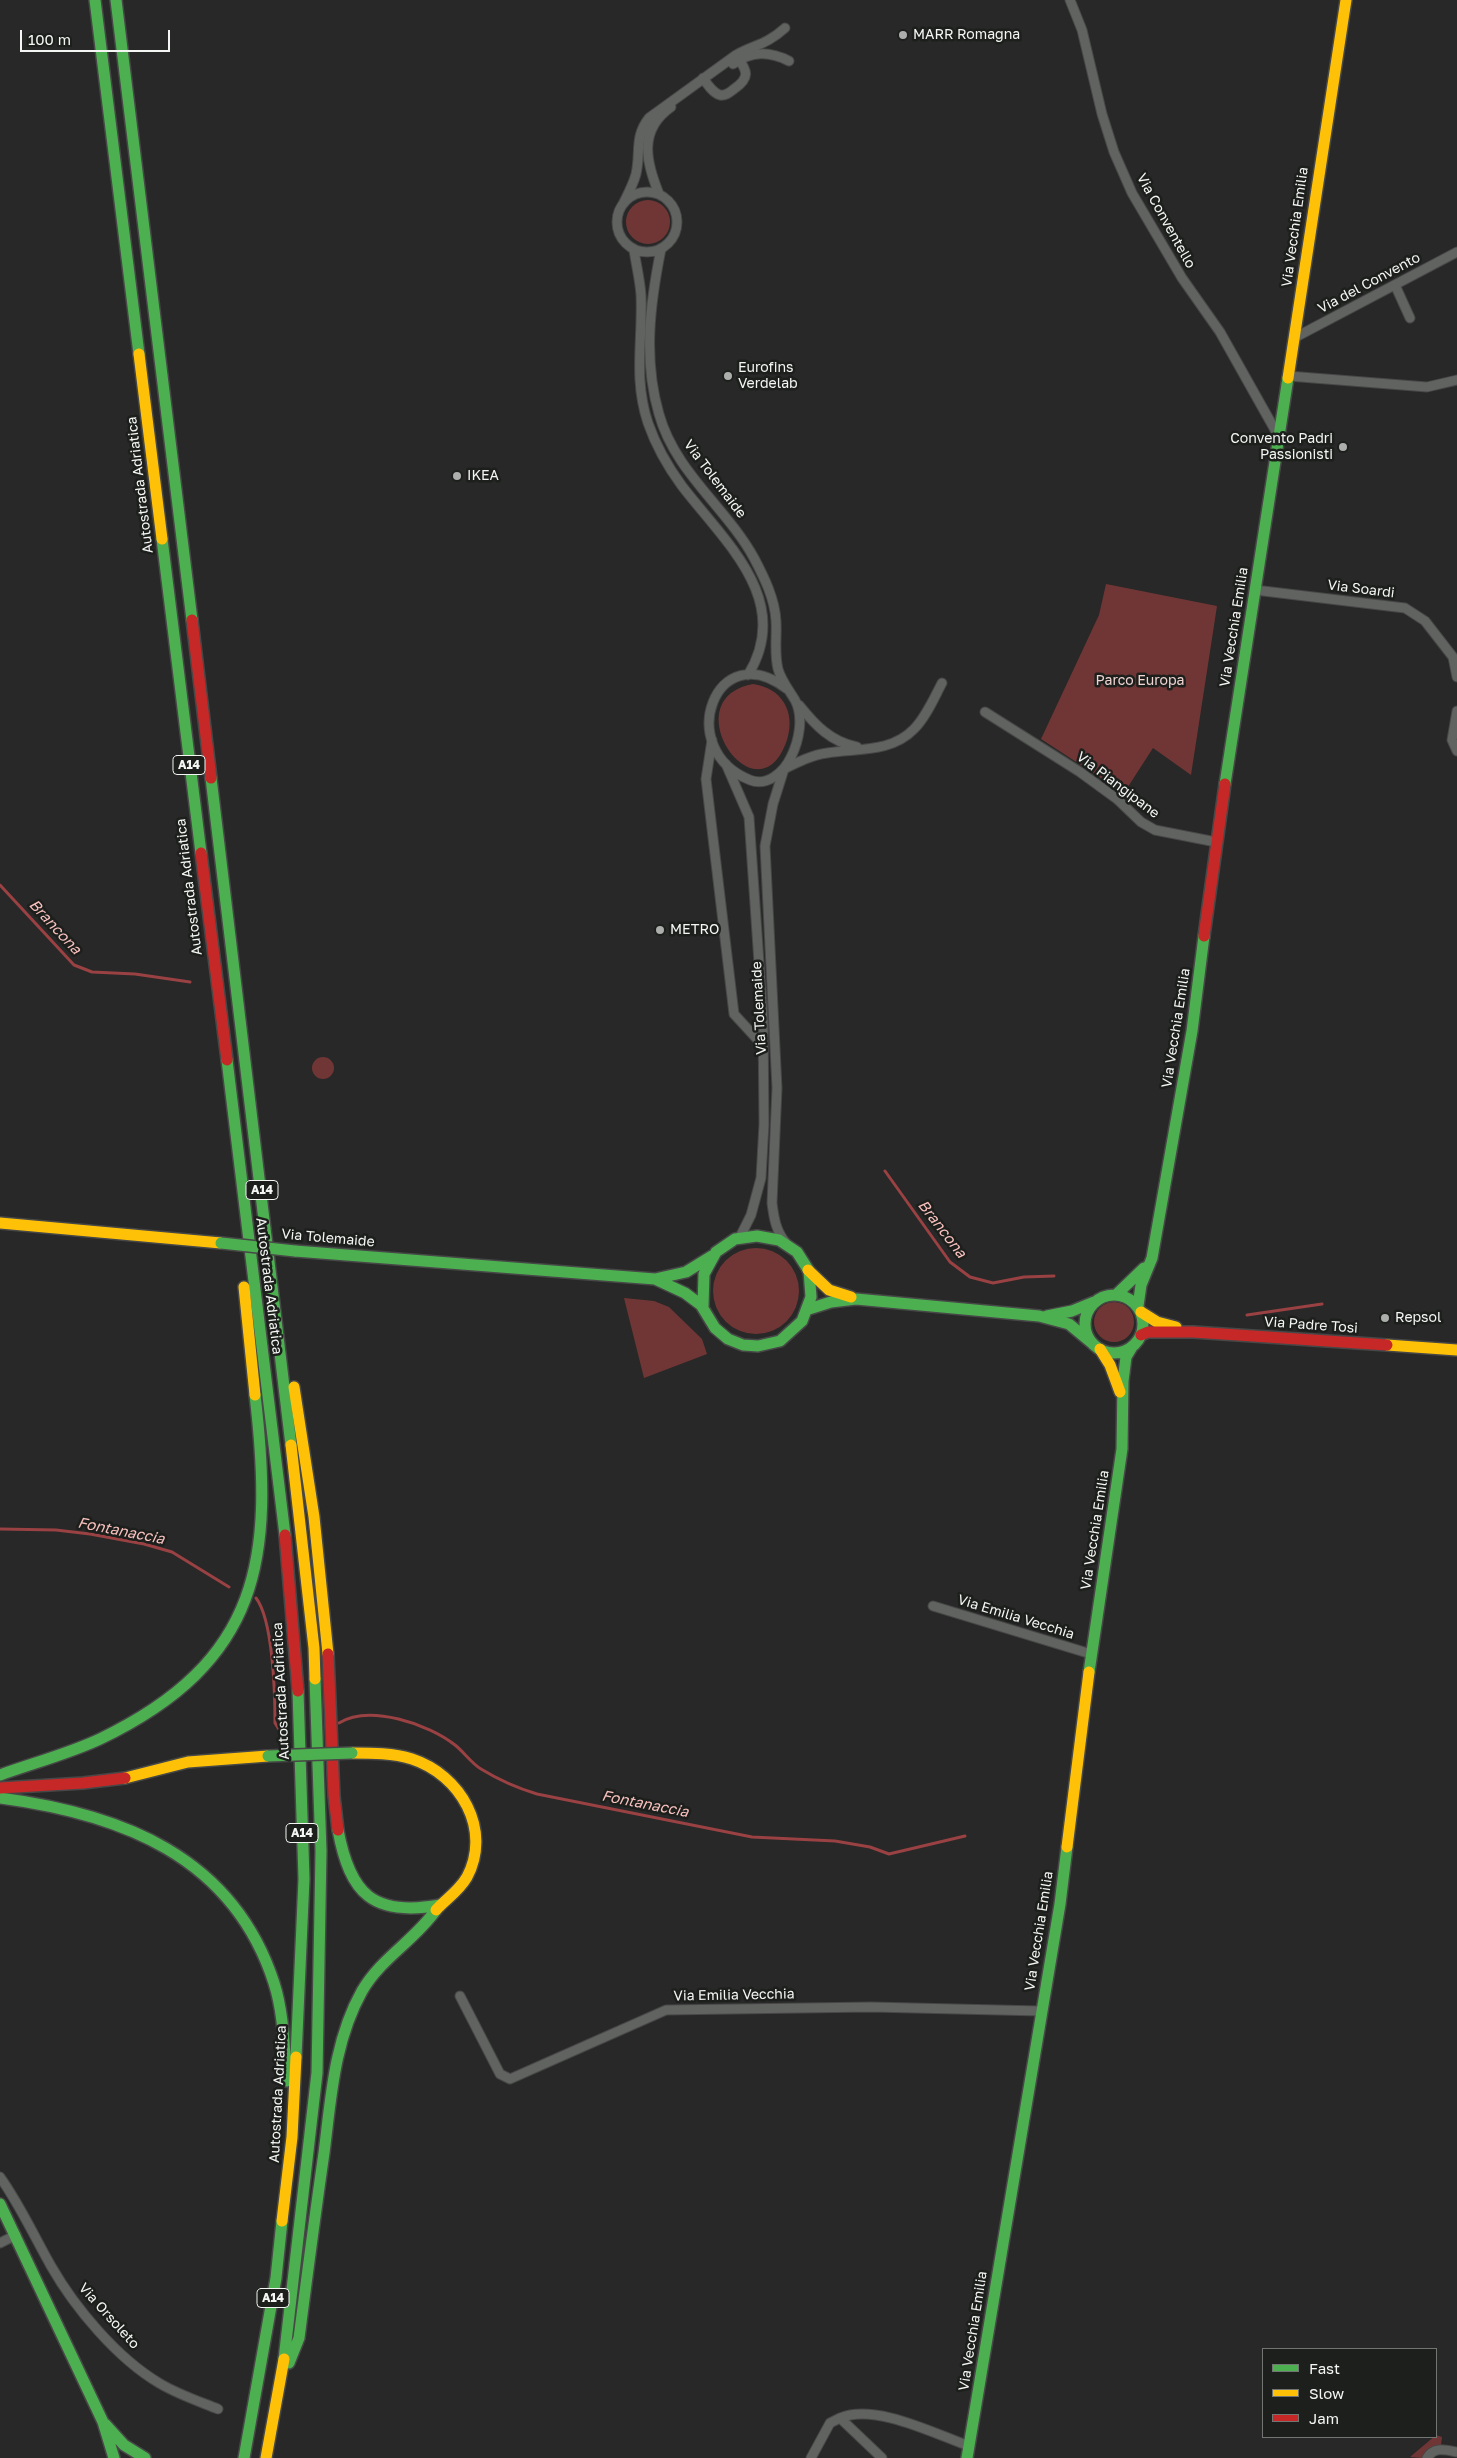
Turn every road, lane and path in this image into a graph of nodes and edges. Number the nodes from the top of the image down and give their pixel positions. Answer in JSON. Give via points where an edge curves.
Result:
{"nodes":[{"id":1,"x":95,"y":0,"type":"edge"},
{"id":2,"x":116,"y":0,"type":"edge"},
{"id":3,"x":1070,"y":0,"type":"edge"},
{"id":4,"x":1346,"y":0,"type":"edge"},
{"id":5,"x":785,"y":28,"type":"dead end"},
{"id":6,"x":738,"y":58,"type":"junction"},
{"id":7,"x":789,"y":61,"type":"dead end"},
{"id":8,"x":705,"y":81,"type":"junction"},
{"id":9,"x":659,"y":194,"type":"junction"},
{"id":10,"x":623,"y":204,"type":"junction"},
{"id":11,"x":661,"y":249,"type":"junction"},
{"id":12,"x":634,"y":250,"type":"junction"},
{"id":13,"x":1457,"y":252,"type":"edge"},
{"id":14,"x":1395,"y":285,"type":"junction"},
{"id":15,"x":1410,"y":318,"type":"dead end"},
{"id":16,"x":1294,"y":338,"type":"junction"},
{"id":17,"x":1288,"y":376,"type":"junction"},
{"id":18,"x":1457,"y":380,"type":"edge"},
{"id":19,"x":1279,"y":437,"type":"junction"},
{"id":20,"x":1255,"y":590,"type":"junction"},
{"id":21,"x":748,"y":675,"type":"junction"},
{"id":22,"x":1457,"y":677,"type":"edge"},
{"id":23,"x":942,"y":684,"type":"dead end"},
{"id":24,"x":787,"y":689,"type":"junction"},
{"id":25,"x":795,"y":701,"type":"junction"},
{"id":26,"x":1457,"y":710,"type":"edge"},
{"id":27,"x":985,"y":712,"type":"dead end"},
{"id":28,"x":712,"y":740,"type":"junction"},
{"id":29,"x":867,"y":750,"type":"junction"},
{"id":30,"x":1457,"y":751,"type":"edge"},
{"id":31,"x":726,"y":764,"type":"junction"},
{"id":32,"x":784,"y":769,"type":"junction"},
{"id":33,"x":1216,"y":842,"type":"junction"},
{"id":34,"x":763,"y":1050,"type":"junction"},
{"id":35,"x":233,"y":1120,"type":"junction"},
{"id":36,"x":0,"y":1223,"type":"edge"},
{"id":37,"x":740,"y":1237,"type":"junction"},
{"id":38,"x":788,"y":1245,"type":"junction"},
{"id":39,"x":712,"y":1256,"type":"junction"},
{"id":40,"x":1152,"y":1258,"type":"junction"},
{"id":41,"x":271,"y":1267,"type":"junction"},
{"id":42,"x":808,"y":1270,"type":"junction"},
{"id":43,"x":654,"y":1280,"type":"junction"},
{"id":44,"x":1117,"y":1294,"type":"junction"},
{"id":45,"x":856,"y":1299,"type":"junction"},
{"id":46,"x":1094,"y":1302,"type":"junction"},
{"id":47,"x":703,"y":1306,"type":"junction"},
{"id":48,"x":809,"y":1308,"type":"junction"},
{"id":49,"x":1139,"y":1309,"type":"junction"},
{"id":50,"x":1039,"y":1316,"type":"junction"},
{"id":51,"x":1193,"y":1332,"type":"junction"},
{"id":52,"x":1141,"y":1335,"type":"junction"},
{"id":53,"x":1096,"y":1346,"type":"junction"},
{"id":54,"x":1132,"y":1347,"type":"junction"},
{"id":55,"x":1457,"y":1350,"type":"edge"},
{"id":56,"x":1124,"y":1407,"type":"junction"},
{"id":57,"x":933,"y":1606,"type":"dead end"},
{"id":58,"x":1091,"y":1654,"type":"junction"},
{"id":59,"x":0,"y":1775,"type":"edge"},
{"id":60,"x":0,"y":1788,"type":"edge"},
{"id":61,"x":0,"y":1798,"type":"edge"},
{"id":62,"x":440,"y":1905,"type":"junction"},
{"id":63,"x":460,"y":1996,"type":"dead end"},
{"id":64,"x":1040,"y":2011,"type":"junction"},
{"id":65,"x":292,"y":2137,"type":"junction"},
{"id":66,"x":0,"y":2177,"type":"edge"},
{"id":67,"x":0,"y":2204,"type":"edge"},
{"id":68,"x":16,"y":2234,"type":"junction"},
{"id":69,"x":0,"y":2243,"type":"edge"},
{"id":70,"x":281,"y":2383,"type":"junction"},
{"id":71,"x":218,"y":2409,"type":"dead end"},
{"id":72,"x":840,"y":2418,"type":"junction"},
{"id":73,"x":103,"y":2422,"type":"junction"},
{"id":74,"x":968,"y":2452,"type":"edge"},
{"id":75,"x":1457,"y":2452,"type":"edge"},
{"id":76,"x":114,"y":2458,"type":"edge"},
{"id":77,"x":145,"y":2458,"type":"edge"},
{"id":78,"x":244,"y":2458,"type":"edge"},
{"id":79,"x":266,"y":2458,"type":"edge"},
{"id":80,"x":811,"y":2458,"type":"edge"},
{"id":81,"x":882,"y":2458,"type":"edge"},
{"id":82,"x":1427,"y":2458,"type":"edge"}],
"edges":[{"from":1,"to":35,"type":"main road","name":"Autostrada Adriatica","number":"A14"},
{"from":2,"to":41,"type":"main road","name":"Autostrada Adriatica","number":"A14"},
{"from":3,"to":19,"type":"street","name":"Via Conventello","via":[[1082,30],[1114,152],[1132,193],[1182,278],[1220,332]]},
{"from":4,"to":16,"type":"main road","name":"Via Vecchia Emilia"},
{"from":5,"to":6,"type":"street","via":[[764,44],[748,48]]},
{"from":6,"to":7,"type":"street","via":[[767,53]]},
{"from":6,"to":8,"type":"street"},
{"from":6,"to":8,"type":"street","via":[[746,77],[727,94],[721,95]]},
{"from":8,"to":9,"type":"street","via":[[667,111],[648,136],[651,174]]},
{"from":8,"to":10,"type":"street","name":"Via Tolemaide","via":[[642,126],[636,174]]},
{"from":9,"to":10,"type":"street","via":[[640,193]]},
{"from":9,"to":11,"type":"street","name":"Via Tolemaide","via":[[674,207],[677,216],[675,235]]},
{"from":10,"to":12,"type":"street","name":"Via Tolemaide","via":[[618,229],[624,242]]},
{"from":11,"to":12,"type":"street"},
{"from":11,"to":24,"type":"street","name":"Via Tolemaide","via":[[651,298],[650,362],[659,415],[681,463],[741,539],[763,575],[776,620],[776,657]]},
{"from":12,"to":21,"type":"street","name":"Via Tolemaide","via":[[641,294],[640,393],[648,423],[669,468],[741,559],[752,579],[762,607],[763,637],[756,662]]},
{"from":13,"to":14,"type":"street","name":"Via del Convento"},
{"from":14,"to":15,"type":"street"},
{"from":14,"to":16,"type":"street","name":"Via del Convento"},
{"from":16,"to":17,"type":"main road","name":"Via Vecchia Emilia"},
{"from":17,"to":18,"type":"street","via":[[1428,387]]},
{"from":17,"to":19,"type":"main road","name":"Via Vecchia Emilia"},
{"from":19,"to":20,"type":"main road","name":"Via Vecchia Emilia"},
{"from":20,"to":22,"type":"street","name":"Via Soardi","via":[[1405,608],[1425,621],[1453,657]]},
{"from":20,"to":33,"type":"main road","name":"Via Vecchia Emilia"},
{"from":21,"to":24,"type":"street","name":"Via Tolemaide","via":[[776,680]]},
{"from":21,"to":28,"type":"street","name":"Via Tolemaide","via":[[728,683],[714,698],[708,726]]},
{"from":23,"to":29,"type":"street","name":"Via Tolemaide","via":[[914,729],[885,746]]},
{"from":24,"to":25,"type":"street","name":"Via Tolemaide"},
{"from":25,"to":29,"type":"street","name":"Via Tolemaide","via":[[829,736],[845,745]]},
{"from":25,"to":32,"type":"street","name":"Via Tolemaide","via":[[799,715],[797,743]]},
{"from":26,"to":30,"type":"street","via":[[1452,740]]},
{"from":27,"to":33,"type":"street","name":"Via Piangipane","via":[[1080,772],[1155,830]]},
{"from":28,"to":31,"type":"street","name":"Via Tolemaide"},
{"from":28,"to":34,"type":"street","via":[[706,779],[734,1014]]},
{"from":29,"to":32,"type":"street","name":"Via Tolemaide","via":[[826,753]]},
{"from":31,"to":32,"type":"street","name":"Via Tolemaide","via":[[739,775],[759,782]]},
{"from":31,"to":34,"type":"street","name":"Via Tolemaide","via":[[749,817]]},
{"from":32,"to":38,"type":"street","name":"Via Tolemaide","via":[[771,811],[765,846],[776,1080],[772,1204],[779,1235]]},
{"from":33,"to":40,"type":"main road","name":"Via Vecchia Emilia","via":[[1192,1031]]},
{"from":34,"to":37,"type":"street","name":"Via Tolemaide","via":[[761,1178],[751,1215]]},
{"from":35,"to":59,"type":"main road","via":[[232,1168],[262,1468],[262,1524],[248,1596],[222,1645],[189,1680],[152,1709],[99,1739]]},
{"from":35,"to":65,"type":"main road","name":"Autostrada Adriatica","number":"A14","via":[[285,1530],[300,1710],[304,1879]]},
{"from":36,"to":43,"type":"main road","name":"Via Tolemaide","bridge":true},
{"from":37,"to":38,"type":"main road","name":"Via Tolemaide","via":[[765,1236]]},
{"from":37,"to":39,"type":"main road","name":"Via Tolemaide","via":[[725,1244]]},
{"from":38,"to":42,"type":"main road","name":"Via Tolemaide"},
{"from":39,"to":43,"type":"main road","name":"Via Tolemaide","via":[[686,1272]]},
{"from":39,"to":47,"type":"main road","name":"Via Tolemaide","via":[[700,1289]]},
{"from":40,"to":44,"type":"main road"},
{"from":40,"to":49,"type":"main road","name":"Via Vecchia Emilia","via":[[1141,1285]]},
{"from":41,"to":62,"type":"main road","via":[[300,1419],[319,1559],[331,1699],[336,1813],[343,1855],[358,1886],[377,1902],[407,1910]]},
{"from":41,"to":70,"type":"main road","name":"Autostrada Adriatica","number":"A14","via":[[314,1648],[321,1851],[317,2073]]},
{"from":42,"to":45,"type":"main road","name":"Via Tolemaide","via":[[830,1290]]},
{"from":42,"to":48,"type":"main road","name":"Via Tolemaide","via":[[812,1290]]},
{"from":43,"to":47,"type":"main road","name":"Via Tolemaide","via":[[681,1291]]},
{"from":44,"to":46,"type":"main road","name":"Via Tolemaide","via":[[1105,1295]]},
{"from":44,"to":49,"type":"main road","via":[[1130,1299]]},
{"from":45,"to":48,"type":"main road","name":"Via Tolemaide"},
{"from":45,"to":50,"type":"main road","name":"Via Tolemaide"},
{"from":46,"to":50,"type":"main road","name":"Via Tolemaide","via":[[1058,1315]]},
{"from":46,"to":53,"type":"main road","via":[[1084,1324],[1086,1333]]},
{"from":47,"to":48,"type":"main road","name":"Via Tolemaide","via":[[721,1334],[751,1346],[768,1345],[786,1338],[800,1325]]},
{"from":49,"to":51,"type":"main road","via":[[1157,1322]]},
{"from":49,"to":52,"type":"main road","via":[[1143,1320]]},
{"from":50,"to":53,"type":"main road","name":"Via Tolemaide","via":[[1069,1324]]},
{"from":51,"to":52,"type":"main road","via":[[1148,1332]]},
{"from":51,"to":55,"type":"main road","name":"Via Padre Tosi"},
{"from":52,"to":54,"type":"main road"},
{"from":53,"to":54,"type":"main road","via":[[1113,1353]]},
{"from":53,"to":56,"type":"main road","via":[[1106,1357]]},
{"from":54,"to":56,"type":"main road","via":[[1126,1358]]},
{"from":56,"to":58,"type":"main road","name":"Via Vecchia Emilia","via":[[1122,1449]]},
{"from":57,"to":58,"type":"street","name":"Via Emilia Vecchia"},
{"from":58,"to":64,"type":"main road","name":"Via Vecchia Emilia","via":[[1060,1904]]},
{"from":60,"to":62,"type":"main road","bridge":true,"via":[[84,1784],[188,1762],[268,1756],[397,1754],[425,1763],[447,1779],[468,1805],[477,1841],[472,1867],[457,1892]]},
{"from":61,"to":65,"type":"main road","via":[[65,1808],[143,1833],[187,1860],[224,1894],[249,1927],[273,1982],[282,2024]]},
{"from":62,"to":70,"type":"main road","via":[[425,1925],[392,1953],[372,1976],[356,2002],[344,2032],[333,2078],[299,2338]]},
{"from":63,"to":64,"type":"street","name":"Via Emilia Vecchia","via":[[500,2074],[510,2079],[666,2010],[871,2007]]},
{"from":64,"to":74,"type":"main road","name":"Via Vecchia Emilia"},
{"from":65,"to":78,"type":"main road","name":"Autostrada Adriatica","number":"A14","via":[[276,2278]]},
{"from":66,"to":71,"type":"street","name":"Via Orsoleto","via":[[51,2266],[92,2322],[136,2368],[178,2393]]},
{"from":67,"to":68,"type":"main road"},
{"from":68,"to":69,"type":"street"},
{"from":68,"to":73,"type":"main road"},
{"from":70,"to":79,"type":"main road","name":"Autostrada Adriatica","number":"A14"},
{"from":72,"to":74,"type":"street","via":[[867,2414],[888,2418]]},
{"from":72,"to":80,"type":"street","via":[[830,2423]]},
{"from":72,"to":81,"type":"street"},
{"from":73,"to":76,"type":"main road"},
{"from":73,"to":77,"type":"main road","via":[[124,2445]]},
{"from":75,"to":82,"type":"street","via":[[1438,2450]]}]}
